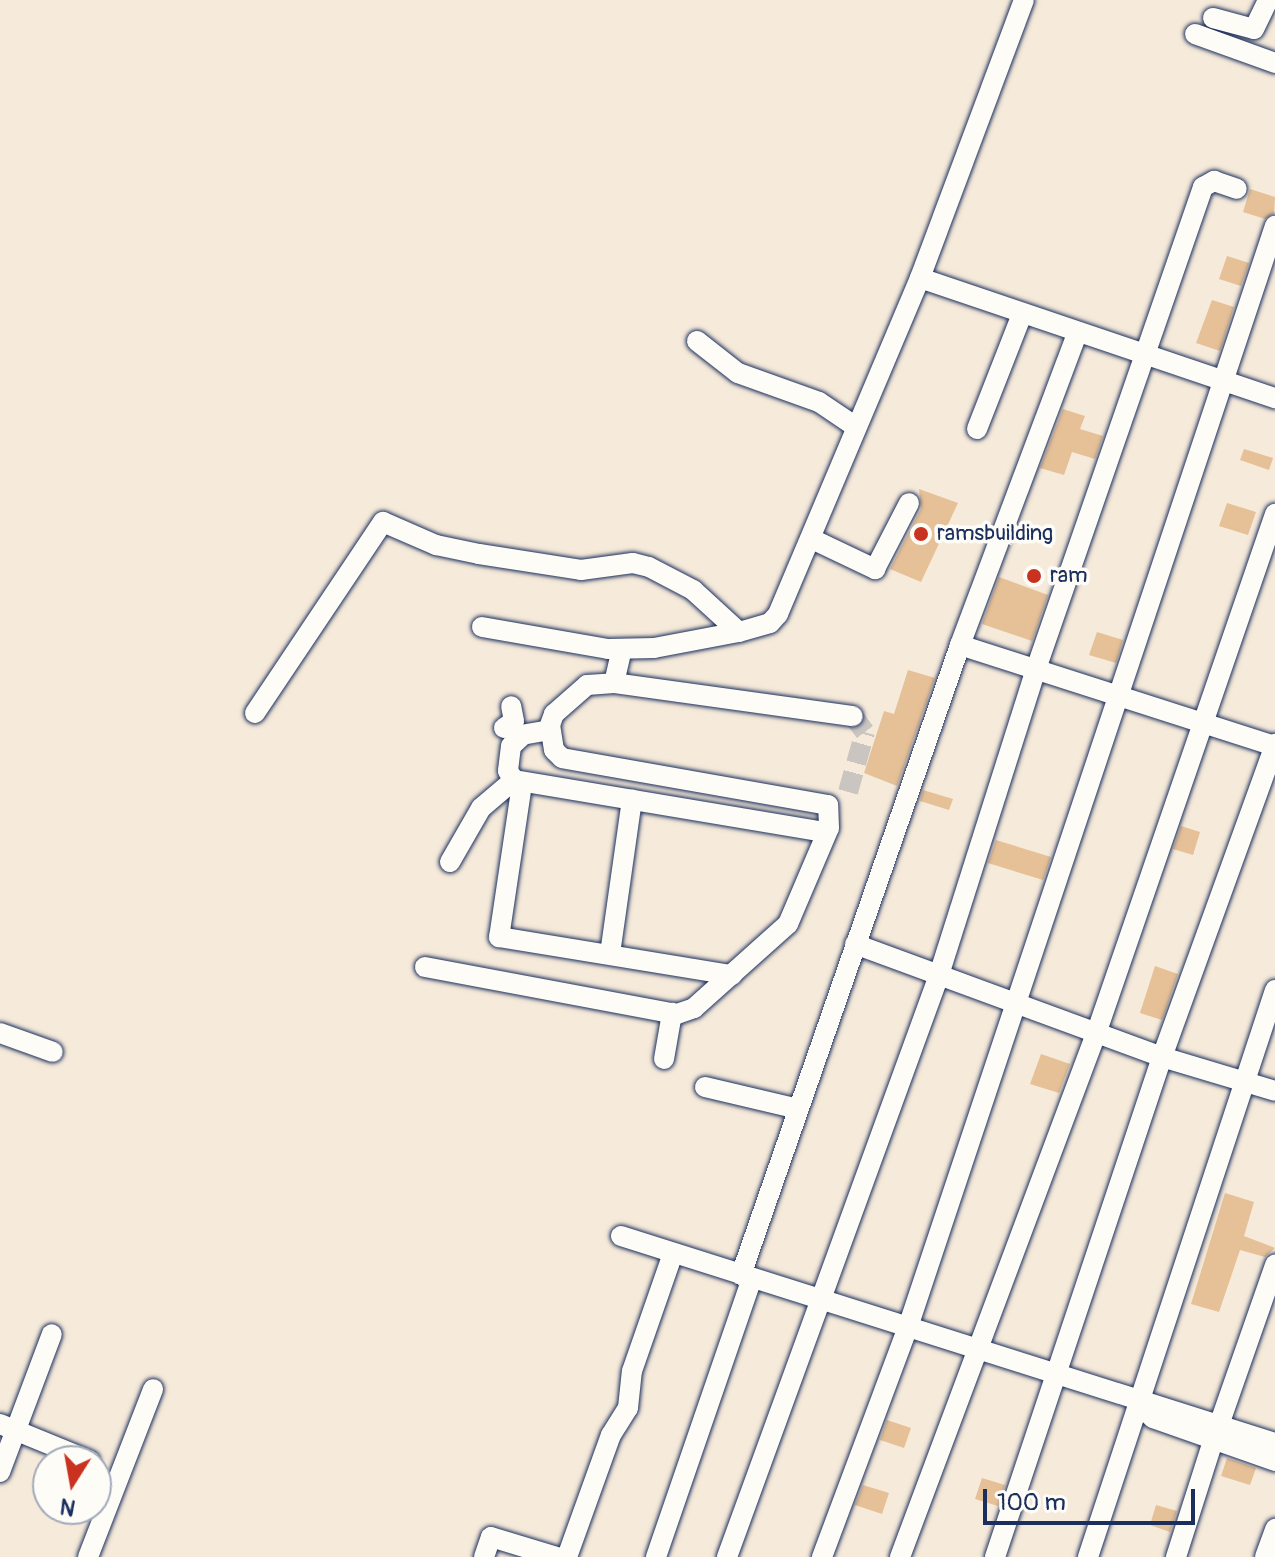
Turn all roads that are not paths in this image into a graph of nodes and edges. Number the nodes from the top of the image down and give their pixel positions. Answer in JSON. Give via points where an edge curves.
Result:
{"nodes":[{"id":1,"x":1024,"y":0,"type":"edge"},
{"id":2,"x":1268,"y":0,"type":"edge"},
{"id":3,"x":1213,"y":18,"type":"dead end"},
{"id":4,"x":1195,"y":34,"type":"dead end"},
{"id":5,"x":1275,"y":63,"type":"edge"},
{"id":6,"x":1237,"y":189,"type":"dead end"},
{"id":7,"x":1275,"y":226,"type":"edge"},
{"id":8,"x":920,"y":278,"type":"junction"},
{"id":9,"x":1022,"y":314,"type":"junction"},
{"id":10,"x":1077,"y":333,"type":"junction"},
{"id":11,"x":697,"y":341,"type":"dead end"},
{"id":12,"x":1145,"y":357,"type":"junction"},
{"id":13,"x":1220,"y":379,"type":"junction"},
{"id":14,"x":1275,"y":398,"type":"edge"},
{"id":15,"x":856,"y":427,"type":"junction"},
{"id":16,"x":977,"y":429,"type":"dead end"},
{"id":17,"x":909,"y":503,"type":"dead end"},
{"id":18,"x":1275,"y":514,"type":"edge"},
{"id":19,"x":814,"y":540,"type":"junction"},
{"id":20,"x":482,"y":627,"type":"dead end"},
{"id":21,"x":739,"y":632,"type":"junction"},
{"id":22,"x":960,"y":645,"type":"junction"},
{"id":23,"x":622,"y":649,"type":"junction"},
{"id":24,"x":1036,"y":669,"type":"junction"},
{"id":25,"x":614,"y":683,"type":"junction"},
{"id":26,"x":1119,"y":696,"type":"junction"},
{"id":27,"x":255,"y":713,"type":"dead end"},
{"id":28,"x":853,"y":716,"type":"dead end"},
{"id":29,"x":1201,"y":722,"type":"junction"},
{"id":30,"x":522,"y":724,"type":"junction"},
{"id":31,"x":1275,"y":745,"type":"edge"},
{"id":32,"x":518,"y":782,"type":"junction"},
{"id":33,"x":632,"y":800,"type":"junction"},
{"id":34,"x":826,"y":832,"type":"junction"},
{"id":35,"x":450,"y":862,"type":"dead end"},
{"id":36,"x":855,"y":944,"type":"junction"},
{"id":37,"x":610,"y":954,"type":"junction"},
{"id":38,"x":425,"y":967,"type":"dead end"},
{"id":39,"x":732,"y":975,"type":"junction"},
{"id":40,"x":938,"y":978,"type":"junction"},
{"id":41,"x":1275,"y":990,"type":"edge"},
{"id":42,"x":1014,"y":1002,"type":"junction"},
{"id":43,"x":672,"y":1013,"type":"junction"},
{"id":44,"x":1097,"y":1031,"type":"junction"},
{"id":45,"x":0,"y":1033,"type":"edge"},
{"id":46,"x":53,"y":1052,"type":"dead end"},
{"id":47,"x":1162,"y":1057,"type":"junction"},
{"id":48,"x":664,"y":1059,"type":"dead end"},
{"id":49,"x":1242,"y":1081,"type":"junction"},
{"id":50,"x":705,"y":1087,"type":"dead end"},
{"id":51,"x":1275,"y":1091,"type":"edge"},
{"id":52,"x":798,"y":1109,"type":"junction"},
{"id":53,"x":621,"y":1236,"type":"dead end"},
{"id":54,"x":673,"y":1253,"type":"junction"},
{"id":55,"x":1275,"y":1265,"type":"edge"},
{"id":56,"x":747,"y":1277,"type":"junction"},
{"id":57,"x":824,"y":1301,"type":"junction"},
{"id":58,"x":907,"y":1330,"type":"junction"},
{"id":59,"x":52,"y":1334,"type":"dead end"},
{"id":60,"x":979,"y":1351,"type":"junction"},
{"id":61,"x":1053,"y":1375,"type":"junction"},
{"id":62,"x":153,"y":1389,"type":"dead end"},
{"id":63,"x":1137,"y":1401,"type":"junction"},
{"id":64,"x":8,"y":1427,"type":"edge"},
{"id":65,"x":1216,"y":1433,"type":"junction"},
{"id":66,"x":1275,"y":1443,"type":"edge"},
{"id":67,"x":51,"y":1445,"type":"edge"},
{"id":68,"x":1275,"y":1461,"type":"edge"},
{"id":69,"x":112,"y":1470,"type":"edge"},
{"id":70,"x":0,"y":1472,"type":"edge"},
{"id":71,"x":118,"y":1473,"type":"junction"},
{"id":72,"x":1275,"y":1529,"type":"edge"},
{"id":73,"x":88,"y":1557,"type":"edge"},
{"id":74,"x":484,"y":1557,"type":"edge"},
{"id":75,"x":557,"y":1557,"type":"edge"},
{"id":76,"x":567,"y":1557,"type":"edge"},
{"id":77,"x":656,"y":1557,"type":"edge"},
{"id":78,"x":727,"y":1557,"type":"edge"},
{"id":79,"x":822,"y":1557,"type":"edge"},
{"id":80,"x":900,"y":1557,"type":"edge"},
{"id":81,"x":995,"y":1557,"type":"edge"},
{"id":82,"x":1088,"y":1557,"type":"edge"},
{"id":83,"x":1176,"y":1557,"type":"edge"},
{"id":84,"x":1265,"y":1557,"type":"edge"}],
"edges":[{"from":1,"to":8,"type":"street"},
{"from":2,"to":3,"type":"street","via":[[1254,29]]},
{"from":4,"to":5,"type":"street"},
{"from":6,"to":12,"type":"street","via":[[1214,181],[1203,187]]},
{"from":7,"to":13,"type":"street"},
{"from":8,"to":9,"type":"street"},
{"from":8,"to":15,"type":"street"},
{"from":9,"to":10,"type":"street"},
{"from":9,"to":16,"type":"street"},
{"from":10,"to":12,"type":"street"},
{"from":10,"to":22,"type":"street"},
{"from":11,"to":15,"type":"street","via":[[738,373],[819,402]]},
{"from":12,"to":13,"type":"street"},
{"from":12,"to":24,"type":"street"},
{"from":13,"to":14,"type":"street"},
{"from":13,"to":26,"type":"street"},
{"from":15,"to":19,"type":"street"},
{"from":17,"to":19,"type":"street","via":[[875,569]]},
{"from":18,"to":29,"type":"street"},
{"from":19,"to":21,"type":"street","via":[[778,614],[770,623]]},
{"from":20,"to":23,"type":"street"},
{"from":21,"to":23,"type":"street"},
{"from":21,"to":27,"type":"street","via":[[693,590],[649,567],[633,563],[581,570],[479,554],[436,545],[383,522]]},
{"from":22,"to":24,"type":"street"},
{"from":22,"to":36,"type":"street"},
{"from":23,"to":25,"type":"street"},
{"from":24,"to":26,"type":"street"},
{"from":24,"to":40,"type":"street"},
{"from":25,"to":28,"type":"street"},
{"from":25,"to":30,"type":"street","via":[[587,685],[554,714]]},
{"from":26,"to":29,"type":"street"},
{"from":26,"to":42,"type":"street"},
{"from":29,"to":31,"type":"street"},
{"from":29,"to":44,"type":"street"},
{"from":30,"to":32,"type":"street","via":[[511,746],[508,771]]},
{"from":30,"to":34,"type":"street","via":[[562,758],[828,805]]},
{"from":31,"to":47,"type":"street"},
{"from":32,"to":33,"type":"street"},
{"from":32,"to":35,"type":"street","via":[[481,808]]},
{"from":32,"to":37,"type":"street","via":[[499,937]]},
{"from":33,"to":34,"type":"street"},
{"from":33,"to":37,"type":"street"},
{"from":34,"to":39,"type":"street","via":[[788,924]]},
{"from":36,"to":40,"type":"street"},
{"from":36,"to":52,"type":"street"},
{"from":37,"to":39,"type":"street"},
{"from":38,"to":43,"type":"street"},
{"from":39,"to":43,"type":"street","via":[[687,1013]]},
{"from":40,"to":42,"type":"street"},
{"from":40,"to":57,"type":"street"},
{"from":41,"to":49,"type":"street"},
{"from":42,"to":44,"type":"street"},
{"from":42,"to":58,"type":"street"},
{"from":43,"to":48,"type":"street"},
{"from":44,"to":47,"type":"street"},
{"from":44,"to":60,"type":"street"},
{"from":45,"to":46,"type":"street"},
{"from":47,"to":49,"type":"street"},
{"from":47,"to":61,"type":"street"},
{"from":49,"to":51,"type":"street"},
{"from":49,"to":63,"type":"street"},
{"from":50,"to":52,"type":"street"},
{"from":52,"to":56,"type":"street"},
{"from":53,"to":54,"type":"street"},
{"from":54,"to":56,"type":"street"},
{"from":54,"to":76,"type":"street","via":[[632,1371],[628,1408],[611,1435]]},
{"from":55,"to":65,"type":"street"},
{"from":56,"to":57,"type":"street"},
{"from":56,"to":77,"type":"street"},
{"from":57,"to":58,"type":"street"},
{"from":57,"to":78,"type":"street"},
{"from":58,"to":60,"type":"street"},
{"from":58,"to":79,"type":"street"},
{"from":59,"to":64,"type":"street"},
{"from":60,"to":61,"type":"street"},
{"from":60,"to":80,"type":"street"},
{"from":61,"to":63,"type":"street"},
{"from":61,"to":81,"type":"street"},
{"from":62,"to":71,"type":"street"},
{"from":63,"to":65,"type":"street"},
{"from":63,"to":82,"type":"street"},
{"from":64,"to":67,"type":"street"},
{"from":64,"to":70,"type":"street"},
{"from":65,"to":66,"type":"street"},
{"from":65,"to":68,"type":"street"},
{"from":65,"to":83,"type":"street"},
{"from":69,"to":71,"type":"street"},
{"from":71,"to":73,"type":"street"},
{"from":72,"to":84,"type":"street"},
{"from":74,"to":75,"type":"street","via":[[491,1537]]}]}
